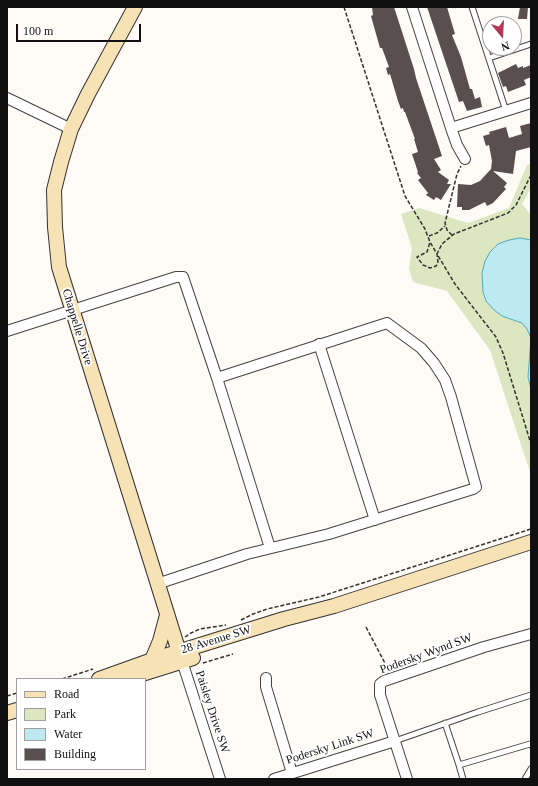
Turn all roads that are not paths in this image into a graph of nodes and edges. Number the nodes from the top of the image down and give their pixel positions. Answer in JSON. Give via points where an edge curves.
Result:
{"nodes":[{"id":1,"x":135,"y":7,"type":"edge"},
{"id":2,"x":412,"y":7,"type":"edge"},
{"id":3,"x":472,"y":7,"type":"edge"},
{"id":4,"x":531,"y":44,"type":"edge"},
{"id":5,"x":489,"y":58,"type":"junction"},
{"id":6,"x":7,"y":98,"type":"edge"},
{"id":7,"x":531,"y":103,"type":"edge"},
{"id":8,"x":506,"y":111,"type":"junction"},
{"id":9,"x":451,"y":128,"type":"junction"},
{"id":10,"x":72,"y":129,"type":"junction"},
{"id":11,"x":465,"y":159,"type":"road end"},
{"id":12,"x":72,"y":311,"type":"junction"},
{"id":13,"x":7,"y":331,"type":"edge"},
{"id":14,"x":319,"y":344,"type":"junction"},
{"id":15,"x":217,"y":378,"type":"junction"},
{"id":16,"x":375,"y":520,"type":"junction"},
{"id":17,"x":530,"y":543,"type":"edge"},
{"id":18,"x":270,"y":548,"type":"junction"},
{"id":19,"x":157,"y":584,"type":"junction"},
{"id":20,"x":167,"y":614,"type":"junction"},
{"id":21,"x":531,"y":634,"type":"edge"},
{"id":22,"x":181,"y":656,"type":"junction"},
{"id":23,"x":152,"y":660,"type":"junction"},
{"id":24,"x":102,"y":678,"type":"edge"},
{"id":25,"x":128,"y":678,"type":"edge"},
{"id":26,"x":266,"y":678,"type":"dead end"},
{"id":27,"x":531,"y":695,"type":"edge"},
{"id":28,"x":445,"y":723,"type":"junction"},
{"id":29,"x":395,"y":741,"type":"junction"},
{"id":30,"x":531,"y":744,"type":"edge"},
{"id":31,"x":459,"y":765,"type":"junction"},
{"id":32,"x":531,"y":769,"type":"edge"},
{"id":33,"x":292,"y":773,"type":"junction"},
{"id":34,"x":220,"y":779,"type":"edge"},
{"id":35,"x":274,"y":779,"type":"edge"},
{"id":36,"x":407,"y":779,"type":"edge"},
{"id":37,"x":463,"y":779,"type":"edge"},
{"id":38,"x":525,"y":779,"type":"edge"}],
"edges":[{"from":1,"to":10,"type":"street","name":"Chappelle Drive"},
{"from":2,"to":9,"type":"street"},
{"from":3,"to":5,"type":"lane"},
{"from":4,"to":5,"type":"lane"},
{"from":5,"to":8,"type":"lane"},
{"from":6,"to":10,"type":"street"},
{"from":7,"to":8,"type":"street"},
{"from":8,"to":9,"type":"street"},
{"from":9,"to":11,"type":"street"},
{"from":10,"to":12,"type":"street","name":"Chappelle Drive","via":[[54,190],[59,267]]},
{"from":12,"to":13,"type":"street"},
{"from":12,"to":15,"type":"street","via":[[176,277],[183,277]]},
{"from":12,"to":19,"type":"street","name":"Chappelle Drive"},
{"from":14,"to":15,"type":"street"},
{"from":14,"to":16,"type":"street"},
{"from":14,"to":16,"type":"street","via":[[388,323],[421,348],[434,363],[445,380],[451,397],[476,487]]},
{"from":15,"to":18,"type":"street"},
{"from":16,"to":18,"type":"street"},
{"from":17,"to":22,"type":"street","name":"28 Avenue SW","via":[[334,606],[284,619]]},
{"from":18,"to":19,"type":"street"},
{"from":19,"to":20,"type":"street","name":"Chappelle Drive"},
{"from":20,"to":22,"type":"street","name":"Chappelle Drive"},
{"from":20,"to":23,"type":"street"},
{"from":21,"to":29,"type":"street","name":"Podersky Wynd SW","via":[[506,640],[380,684],[379,689]]},
{"from":22,"to":23,"type":"street","name":"28 Avenue SW"},
{"from":22,"to":25,"type":"street","name":"28 Avenue SW"},
{"from":22,"to":34,"type":"street","name":"Paisley Drive SW"},
{"from":23,"to":24,"type":"street","name":"28 Avenue SW"},
{"from":26,"to":33,"type":"street","via":[[266,687]]},
{"from":27,"to":28,"type":"lane"},
{"from":28,"to":29,"type":"lane"},
{"from":28,"to":31,"type":"lane"},
{"from":29,"to":33,"type":"street","name":"Podersky Link SW"},
{"from":29,"to":36,"type":"street","name":"Podersky Wynd SW"},
{"from":30,"to":31,"type":"lane"},
{"from":31,"to":37,"type":"lane"},
{"from":32,"to":38,"type":"lane"},
{"from":33,"to":35,"type":"street","name":"Podersky Link SW"}]}
